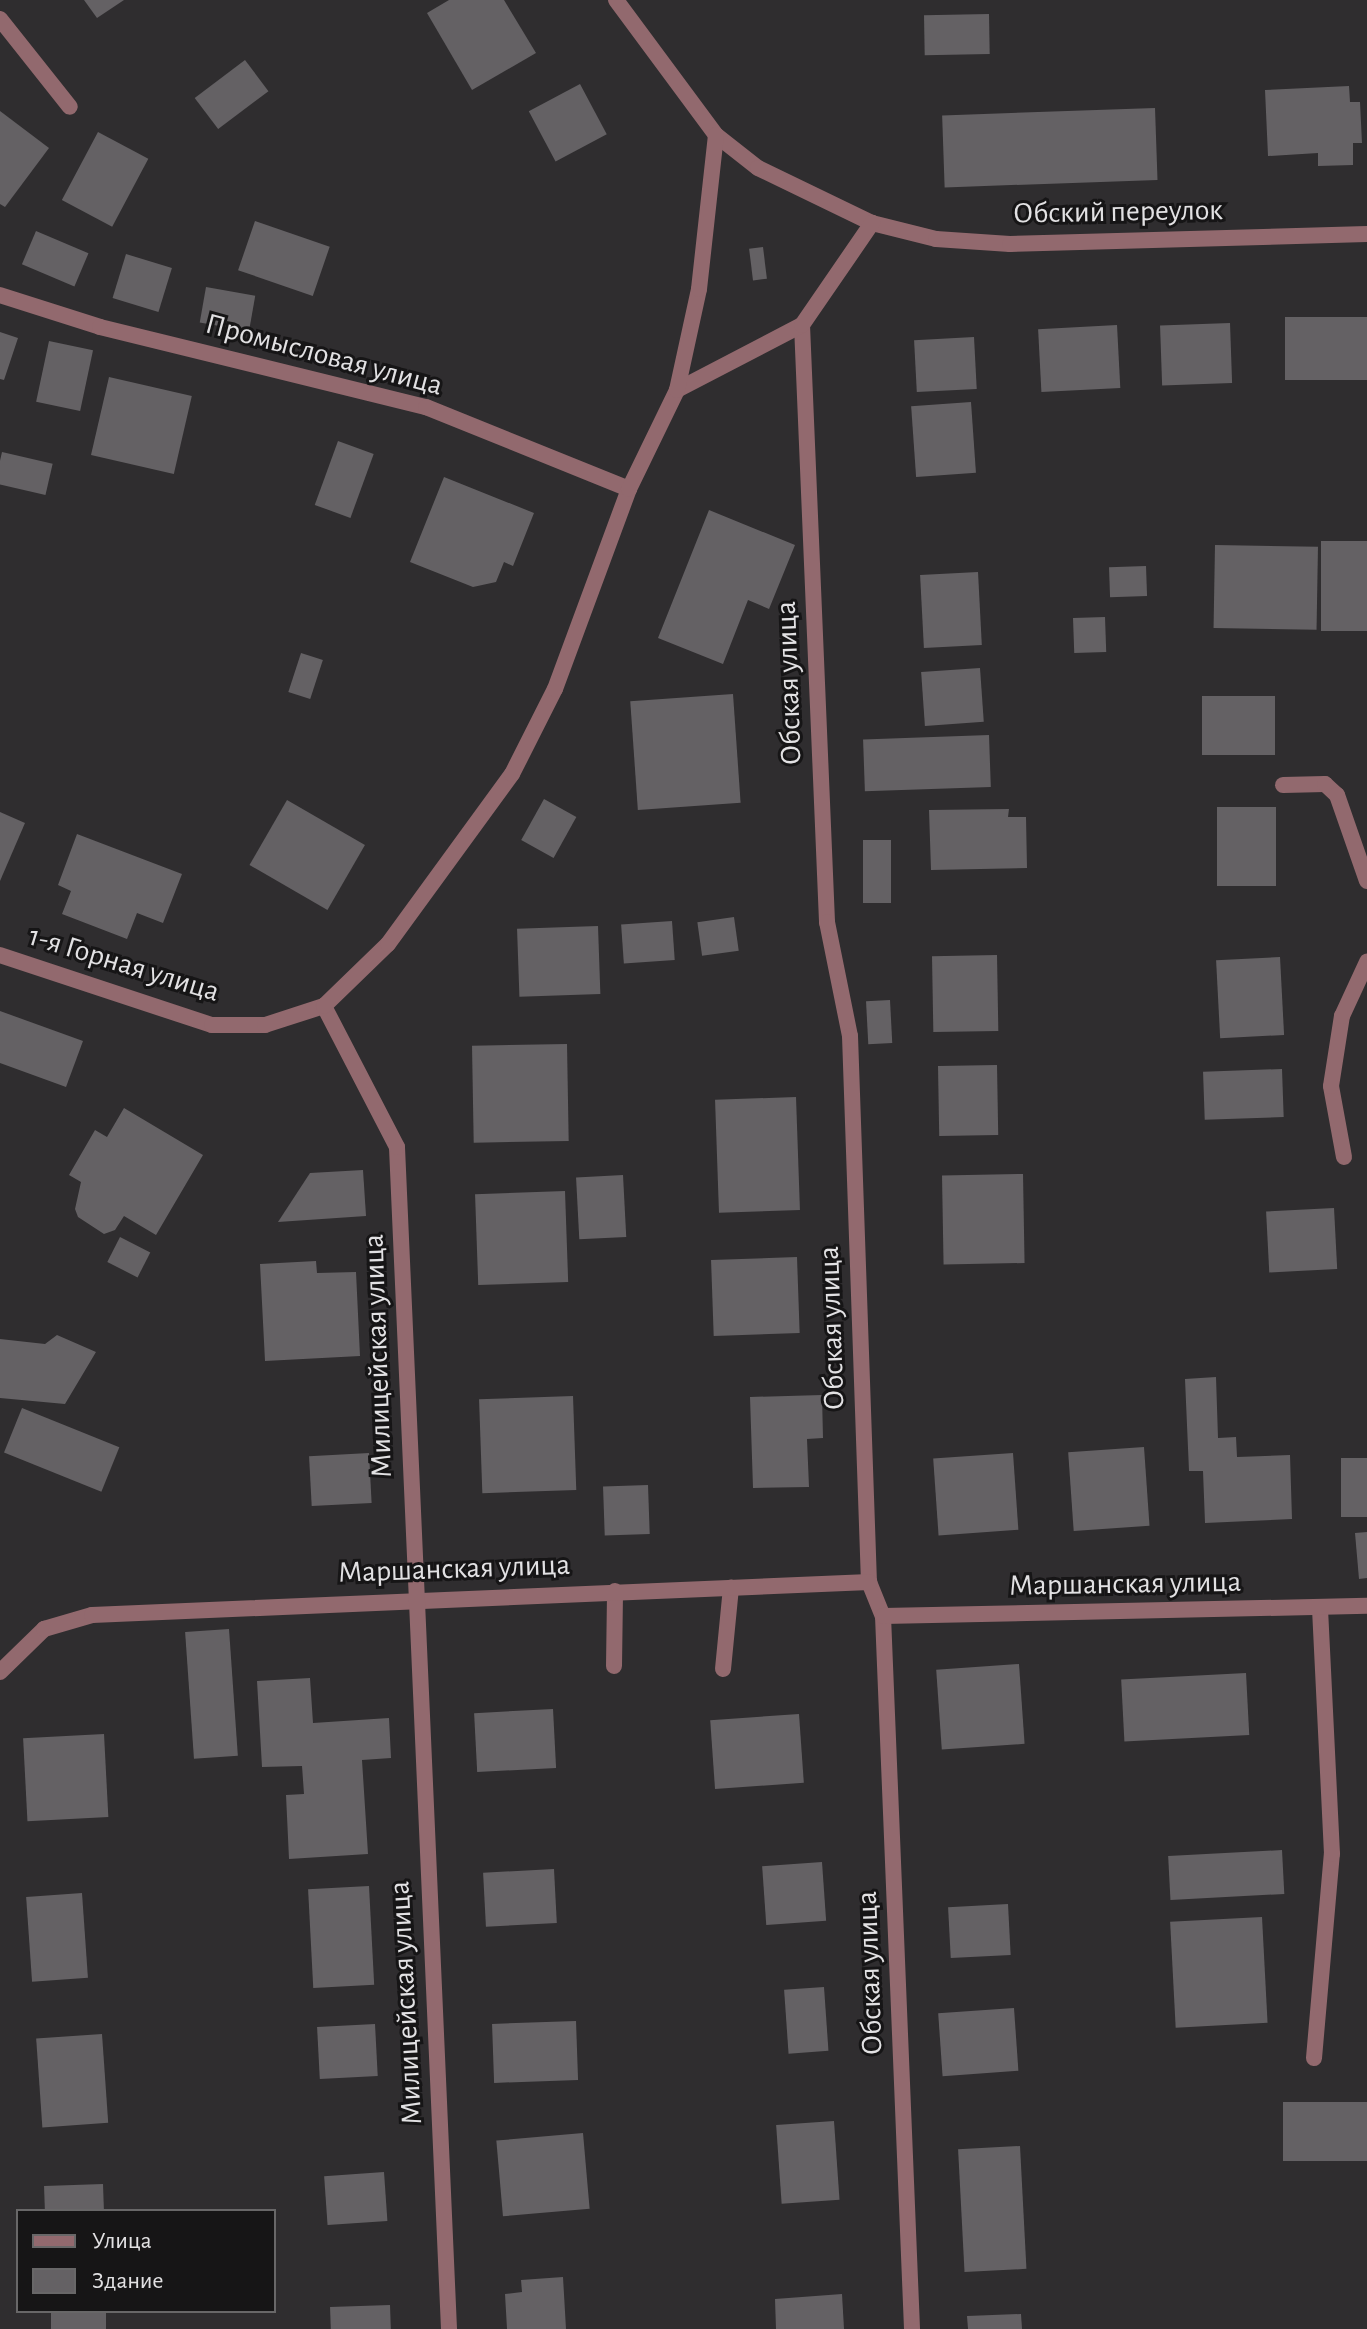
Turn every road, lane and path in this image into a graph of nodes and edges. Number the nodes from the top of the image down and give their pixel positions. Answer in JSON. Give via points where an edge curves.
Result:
{"nodes":[{"id":1,"x":616,"y":0,"type":"edge"},
{"id":2,"x":0,"y":19,"type":"edge"},
{"id":3,"x":70,"y":107,"type":"dead end"},
{"id":4,"x":716,"y":135,"type":"junction"},
{"id":5,"x":872,"y":223,"type":"junction"},
{"id":6,"x":1367,"y":234,"type":"edge"},
{"id":7,"x":0,"y":295,"type":"edge"},
{"id":8,"x":802,"y":325,"type":"junction"},
{"id":9,"x":677,"y":390,"type":"junction"},
{"id":10,"x":629,"y":489,"type":"junction"},
{"id":11,"x":1283,"y":785,"type":"dead end"},
{"id":12,"x":1367,"y":881,"type":"edge"},
{"id":13,"x":0,"y":955,"type":"edge"},
{"id":14,"x":1367,"y":962,"type":"edge"},
{"id":15,"x":324,"y":1006,"type":"junction"},
{"id":16,"x":1344,"y":1157,"type":"dead end"},
{"id":17,"x":869,"y":1582,"type":"junction"},
{"id":18,"x":731,"y":1587,"type":"junction"},
{"id":19,"x":615,"y":1591,"type":"junction"},
{"id":20,"x":416,"y":1597,"type":"junction"},
{"id":21,"x":1367,"y":1606,"type":"edge"},
{"id":22,"x":1320,"y":1608,"type":"junction"},
{"id":23,"x":883,"y":1616,"type":"junction"},
{"id":24,"x":614,"y":1666,"type":"dead end"},
{"id":25,"x":723,"y":1669,"type":"dead end"},
{"id":26,"x":0,"y":1672,"type":"edge"},
{"id":27,"x":1314,"y":2058,"type":"dead end"},
{"id":28,"x":449,"y":2329,"type":"edge"},
{"id":29,"x":912,"y":2329,"type":"edge"}],
"edges":[{"from":1,"to":4,"type":"street","name":"Обский переулок"},
{"from":2,"to":3,"type":"street"},
{"from":4,"to":5,"type":"street","name":"Обский переулок","via":[[758,168]]},
{"from":4,"to":9,"type":"street","via":[[699,289]]},
{"from":5,"to":6,"type":"street","name":"Обский переулок","via":[[936,239],[1010,244]]},
{"from":5,"to":8,"type":"street"},
{"from":7,"to":10,"type":"street","name":"Промысловая улица","via":[[100,327],[426,407]]},
{"from":8,"to":9,"type":"street"},
{"from":8,"to":17,"type":"street","name":"Обская улица","via":[[827,922],[850,1036]]},
{"from":9,"to":10,"type":"street"},
{"from":10,"to":15,"type":"street","via":[[555,689],[512,774],[388,944]]},
{"from":11,"to":12,"type":"street","via":[[1325,784],[1337,795]]},
{"from":13,"to":15,"type":"street","name":"1-я Горная улица","via":[[212,1025],[265,1025]]},
{"from":14,"to":16,"type":"street","via":[[1342,1016],[1331,1086]]},
{"from":15,"to":20,"type":"street","name":"Милицейская улица","via":[[397,1147]]},
{"from":17,"to":18,"type":"street","name":"Маршанская улица"},
{"from":17,"to":23,"type":"street","name":"Обская улица"},
{"from":18,"to":19,"type":"street","name":"Маршанская улица"},
{"from":18,"to":25,"type":"street"},
{"from":19,"to":20,"type":"street","name":"Маршанская улица"},
{"from":19,"to":24,"type":"street"},
{"from":20,"to":26,"type":"street","name":"Маршанская улица","via":[[92,1615],[44,1629]]},
{"from":20,"to":28,"type":"street","name":"Милицейская улица"},
{"from":21,"to":22,"type":"street","name":"Маршанская улица"},
{"from":22,"to":23,"type":"street","name":"Маршанская улица"},
{"from":22,"to":27,"type":"street","via":[[1332,1854]]},
{"from":23,"to":29,"type":"street","name":"Обская улица"}]}
